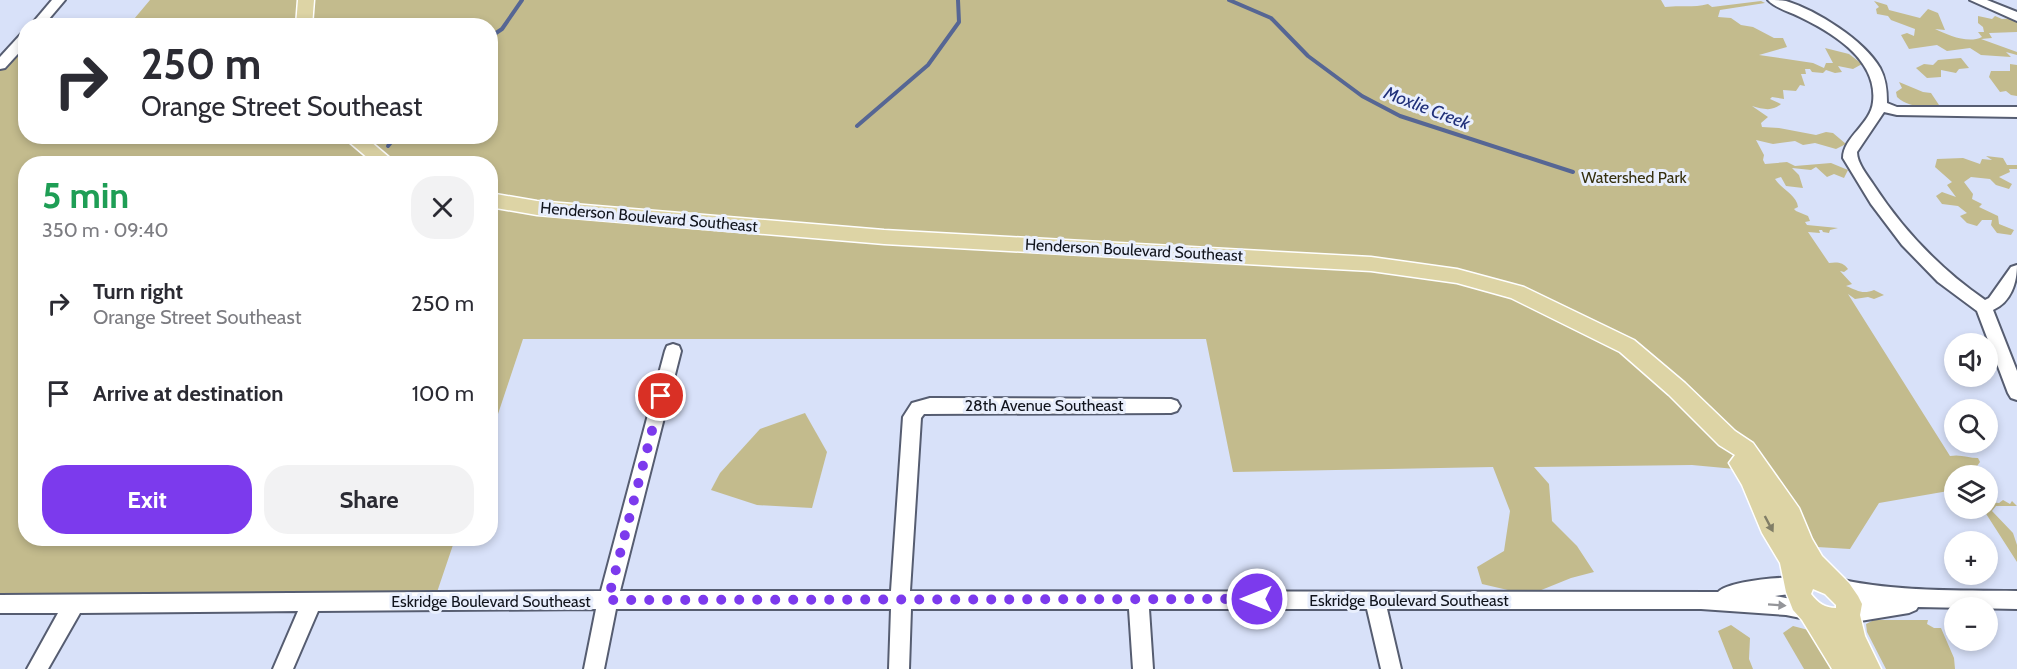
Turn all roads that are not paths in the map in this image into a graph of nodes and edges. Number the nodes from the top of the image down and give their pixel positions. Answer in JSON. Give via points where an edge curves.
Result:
{"nodes":[{"id":1,"x":59,"y":0,"type":"edge"},
{"id":2,"x":306,"y":0,"type":"edge"},
{"id":3,"x":1774,"y":0,"type":"edge"},
{"id":4,"x":1976,"y":0,"type":"edge"},
{"id":5,"x":2017,"y":17,"type":"edge"},
{"id":6,"x":43,"y":18,"type":"edge"},
{"id":7,"x":305,"y":18,"type":"edge"},
{"id":8,"x":18,"y":46,"type":"edge"},
{"id":9,"x":0,"y":65,"type":"edge"},
{"id":10,"x":1880,"y":106,"type":"junction"},
{"id":11,"x":2017,"y":112,"type":"edge"},
{"id":12,"x":362,"y":144,"type":"edge"},
{"id":13,"x":377,"y":156,"type":"edge"},
{"id":14,"x":498,"y":201,"type":"edge"},
{"id":15,"x":2017,"y":271,"type":"edge"},
{"id":16,"x":1984,"y":307,"type":"junction"},
{"id":17,"x":673,"y":351,"type":"dead end"},
{"id":18,"x":2017,"y":393,"type":"edge"},
{"id":19,"x":1171,"y":406,"type":"dead end"},
{"id":20,"x":1727,"y":438,"type":"junction"},
{"id":21,"x":1799,"y":586,"type":"junction"},
{"id":22,"x":1836,"y":586,"type":"junction"},
{"id":23,"x":901,"y":599,"type":"junction"},
{"id":24,"x":1138,"y":599,"type":"junction"},
{"id":25,"x":1375,"y":599,"type":"junction"},
{"id":26,"x":1938,"y":599,"type":"junction"},
{"id":27,"x":608,"y":600,"type":"junction"},
{"id":28,"x":1701,"y":600,"type":"junction"},
{"id":29,"x":2017,"y":600,"type":"edge"},
{"id":30,"x":311,"y":603,"type":"junction"},
{"id":31,"x":0,"y":604,"type":"edge"},
{"id":32,"x":74,"y":604,"type":"junction"},
{"id":33,"x":1811,"y":611,"type":"junction"},
{"id":34,"x":1848,"y":615,"type":"junction"},
{"id":35,"x":37,"y":669,"type":"edge"},
{"id":36,"x":283,"y":669,"type":"edge"},
{"id":37,"x":594,"y":669,"type":"edge"},
{"id":38,"x":899,"y":669,"type":"edge"},
{"id":39,"x":1143,"y":669,"type":"edge"},
{"id":40,"x":1390,"y":669,"type":"edge"},
{"id":41,"x":1847,"y":669,"type":"edge"},
{"id":42,"x":1868,"y":669,"type":"edge"}],
"edges":[{"from":1,"to":6,"type":"street"},
{"from":2,"to":7,"type":"main road"},
{"from":3,"to":10,"type":"street","via":[[1810,16],[1852,45],[1875,73]]},
{"from":4,"to":5,"type":"street"},
{"from":8,"to":9,"type":"street"},
{"from":10,"to":11,"type":"street","via":[[1897,111]]},
{"from":10,"to":16,"type":"street","via":[[1850,151],[1850,158],[1915,252],[1966,297]]},
{"from":12,"to":13,"type":"main road"},
{"from":14,"to":20,"type":"main road","name":"Henderson Boulevard Southeast","via":[[537,208],[873,236],[1371,264],[1457,276],[1517,292],[1627,346]]},
{"from":15,"to":16,"type":"street","via":[[1995,302]]},
{"from":16,"to":18,"type":"street"},
{"from":17,"to":27,"type":"street"},
{"from":19,"to":23,"type":"street","name":"28th Avenue Southeast","via":[[918,408],[912,417]]},
{"from":20,"to":21,"type":"main road","name":"Henderson Boulevard Southeast","one_way":true,"via":[[1731,451],[1754,484]]},
{"from":20,"to":22,"type":"main road","name":"Henderson Boulevard Southeast","via":[[1745,450],[1765,474],[1791,515],[1813,564]]},
{"from":21,"to":22,"type":"main road","via":[[1812,578]]},
{"from":21,"to":28,"type":"street","name":"Eskridge Boulevard Southeast"},
{"from":21,"to":33,"type":"main road","via":[[1800,599]]},
{"from":22,"to":26,"type":"street","via":[[1864,594]]},
{"from":22,"to":34,"type":"main road","via":[[1849,604]]},
{"from":23,"to":24,"type":"street","name":"Eskridge Boulevard Southeast"},
{"from":23,"to":27,"type":"street","name":"Eskridge Boulevard Southeast"},
{"from":23,"to":38,"type":"street"},
{"from":24,"to":25,"type":"street","name":"Eskridge Boulevard Southeast"},
{"from":24,"to":39,"type":"street"},
{"from":25,"to":28,"type":"street","name":"Eskridge Boulevard Southeast"},
{"from":25,"to":40,"type":"street"},
{"from":26,"to":29,"type":"street"},
{"from":26,"to":34,"type":"street"},
{"from":27,"to":30,"type":"street","name":"Eskridge Boulevard Southeast"},
{"from":27,"to":37,"type":"street"},
{"from":28,"to":33,"type":"street","name":"Eskridge Boulevard Southeast","one_way":true},
{"from":30,"to":32,"type":"street","name":"Eskridge Boulevard Southeast"},
{"from":30,"to":36,"type":"street"},
{"from":31,"to":32,"type":"street","name":"Eskridge Boulevard Southeast"},
{"from":32,"to":35,"type":"street"},
{"from":33,"to":34,"type":"main road","via":[[1835,621]]},
{"from":33,"to":41,"type":"main road"},
{"from":34,"to":42,"type":"main road","via":[[1853,639]]}]}
